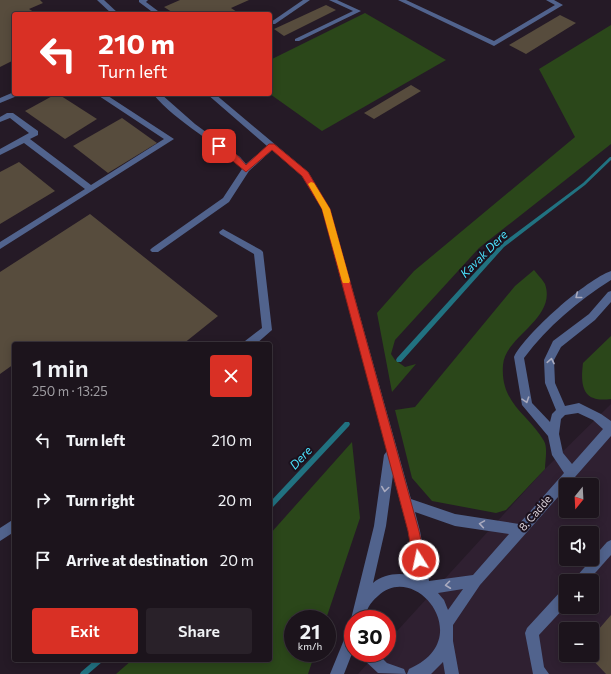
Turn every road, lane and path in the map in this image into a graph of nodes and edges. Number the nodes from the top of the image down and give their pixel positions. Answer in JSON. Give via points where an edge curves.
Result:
{"nodes":[{"id":1,"x":100,"y":0,"type":"edge"},
{"id":2,"x":145,"y":0,"type":"edge"},
{"id":3,"x":307,"y":0,"type":"edge"},
{"id":4,"x":332,"y":0,"type":"edge"},
{"id":5,"x":400,"y":0,"type":"edge"},
{"id":6,"x":549,"y":0,"type":"edge"},
{"id":7,"x":114,"y":12,"type":"edge"},
{"id":8,"x":156,"y":12,"type":"edge"},
{"id":9,"x":273,"y":23,"type":"dead end"},
{"id":10,"x":297,"y":40,"type":"dead end"},
{"id":11,"x":12,"y":95,"type":"edge"},
{"id":12,"x":103,"y":96,"type":"edge"},
{"id":13,"x":159,"y":96,"type":"edge"},
{"id":14,"x":213,"y":96,"type":"edge"},
{"id":15,"x":0,"y":101,"type":"edge"},
{"id":16,"x":0,"y":106,"type":"edge"},
{"id":17,"x":10,"y":115,"type":"junction"},
{"id":18,"x":0,"y":120,"type":"edge"},
{"id":19,"x":24,"y":139,"type":"junction"},
{"id":20,"x":272,"y":146,"type":"junction"},
{"id":21,"x":0,"y":152,"type":"edge"},
{"id":22,"x":246,"y":169,"type":"junction"},
{"id":23,"x":91,"y":189,"type":"junction"},
{"id":24,"x":223,"y":232,"type":"dead end"},
{"id":25,"x":0,"y":246,"type":"edge"},
{"id":26,"x":155,"y":250,"type":"dead end"},
{"id":27,"x":611,"y":275,"type":"edge"},
{"id":28,"x":611,"y":295,"type":"edge"},
{"id":29,"x":252,"y":342,"type":"edge"},
{"id":30,"x":562,"y":411,"type":"junction"},
{"id":31,"x":611,"y":428,"type":"edge"},
{"id":32,"x":553,"y":434,"type":"junction"},
{"id":33,"x":391,"y":451,"type":"junction"},
{"id":34,"x":571,"y":473,"type":"junction"},
{"id":35,"x":406,"y":503,"type":"junction"},
{"id":36,"x":12,"y":526,"type":"edge"},
{"id":37,"x":521,"y":530,"type":"junction"},
{"id":38,"x":0,"y":535,"type":"edge"},
{"id":39,"x":611,"y":546,"type":"edge"},
{"id":40,"x":586,"y":574,"type":"edge"},
{"id":41,"x":476,"y":581,"type":"junction"},
{"id":42,"x":424,"y":588,"type":"junction"},
{"id":43,"x":364,"y":600,"type":"junction"},
{"id":44,"x":559,"y":604,"type":"edge"},
{"id":45,"x":361,"y":610,"type":"edge"},
{"id":46,"x":446,"y":624,"type":"junction"},
{"id":47,"x":446,"y":639,"type":"junction"},
{"id":48,"x":344,"y":657,"type":"edge"},
{"id":49,"x":377,"y":662,"type":"edge"},
{"id":50,"x":420,"y":673,"type":"edge"},
{"id":51,"x":337,"y":674,"type":"edge"},
{"id":52,"x":395,"y":674,"type":"edge"},
{"id":53,"x":399,"y":674,"type":"edge"},
{"id":54,"x":452,"y":674,"type":"edge"},
{"id":55,"x":542,"y":674,"type":"edge"}],
"edges":[{"from":1,"to":7,"type":"street"},
{"from":2,"to":8,"type":"street","via":[[141,1]]},
{"from":3,"to":9,"type":"street"},
{"from":4,"to":10,"type":"street","via":[[358,11]]},
{"from":5,"to":6,"type":"street","via":[[494,44],[560,5]]},
{"from":11,"to":15,"type":"street"},
{"from":12,"to":23,"type":"street","via":[[170,139]]},
{"from":13,"to":22,"type":"street"},
{"from":14,"to":20,"type":"street"},
{"from":16,"to":17,"type":"street"},
{"from":17,"to":18,"type":"street"},
{"from":17,"to":19,"type":"street","via":[[35,133]]},
{"from":19,"to":21,"type":"street"},
{"from":19,"to":23,"type":"street"},
{"from":20,"to":22,"type":"street"},
{"from":20,"to":33,"type":"street","via":[[305,174],[326,209]]},
{"from":22,"to":26,"type":"street","via":[[226,200]]},
{"from":23,"to":25,"type":"street"},
{"from":24,"to":29,"type":"street","via":[[258,252],[267,330]]},
{"from":27,"to":32,"type":"street","one_way":true,"via":[[580,294],[532,338],[519,356],[527,405]]},
{"from":30,"to":28,"type":"street","one_way":true,"via":[[550,383],[549,360],[557,344],[592,317]]},
{"from":30,"to":31,"type":"street","via":[[579,408]]},
{"from":30,"to":32,"type":"street","via":[[556,417]]},
{"from":31,"to":34,"type":"street","name":"8. Cadde"},
{"from":32,"to":34,"type":"street","via":[[558,455]]},
{"from":33,"to":35,"type":"street"},
{"from":33,"to":43,"type":"street","one_way":true,"via":[[380,526]]},
{"from":34,"to":37,"type":"street","name":"8. Cadde"},
{"from":37,"to":35,"type":"street","one_way":true,"via":[[455,520]]},
{"from":35,"to":42,"type":"street","via":[[414,531]]},
{"from":36,"to":38,"type":"street"},
{"from":37,"to":41,"type":"street","name":"8. Cadde"},
{"from":39,"to":40,"type":"street"},
{"from":41,"to":42,"type":"street","one_way":true},
{"from":41,"to":46,"type":"street","name":"8. Cadde"},
{"from":42,"to":43,"type":"street","via":[[412,581],[390,580],[375,587]]},
{"from":42,"to":46,"type":"street","via":[[435,597]]},
{"from":43,"to":45,"type":"street"},
{"from":44,"to":55,"type":"street","via":[[532,633],[538,670]]},
{"from":46,"to":47,"type":"street"},
{"from":47,"to":50,"type":"street","via":[[442,653],[434,664]]},
{"from":47,"to":54,"type":"street"},
{"from":48,"to":51,"type":"street"},
{"from":49,"to":52,"type":"street"},
{"from":52,"to":53,"type":"street"}]}
